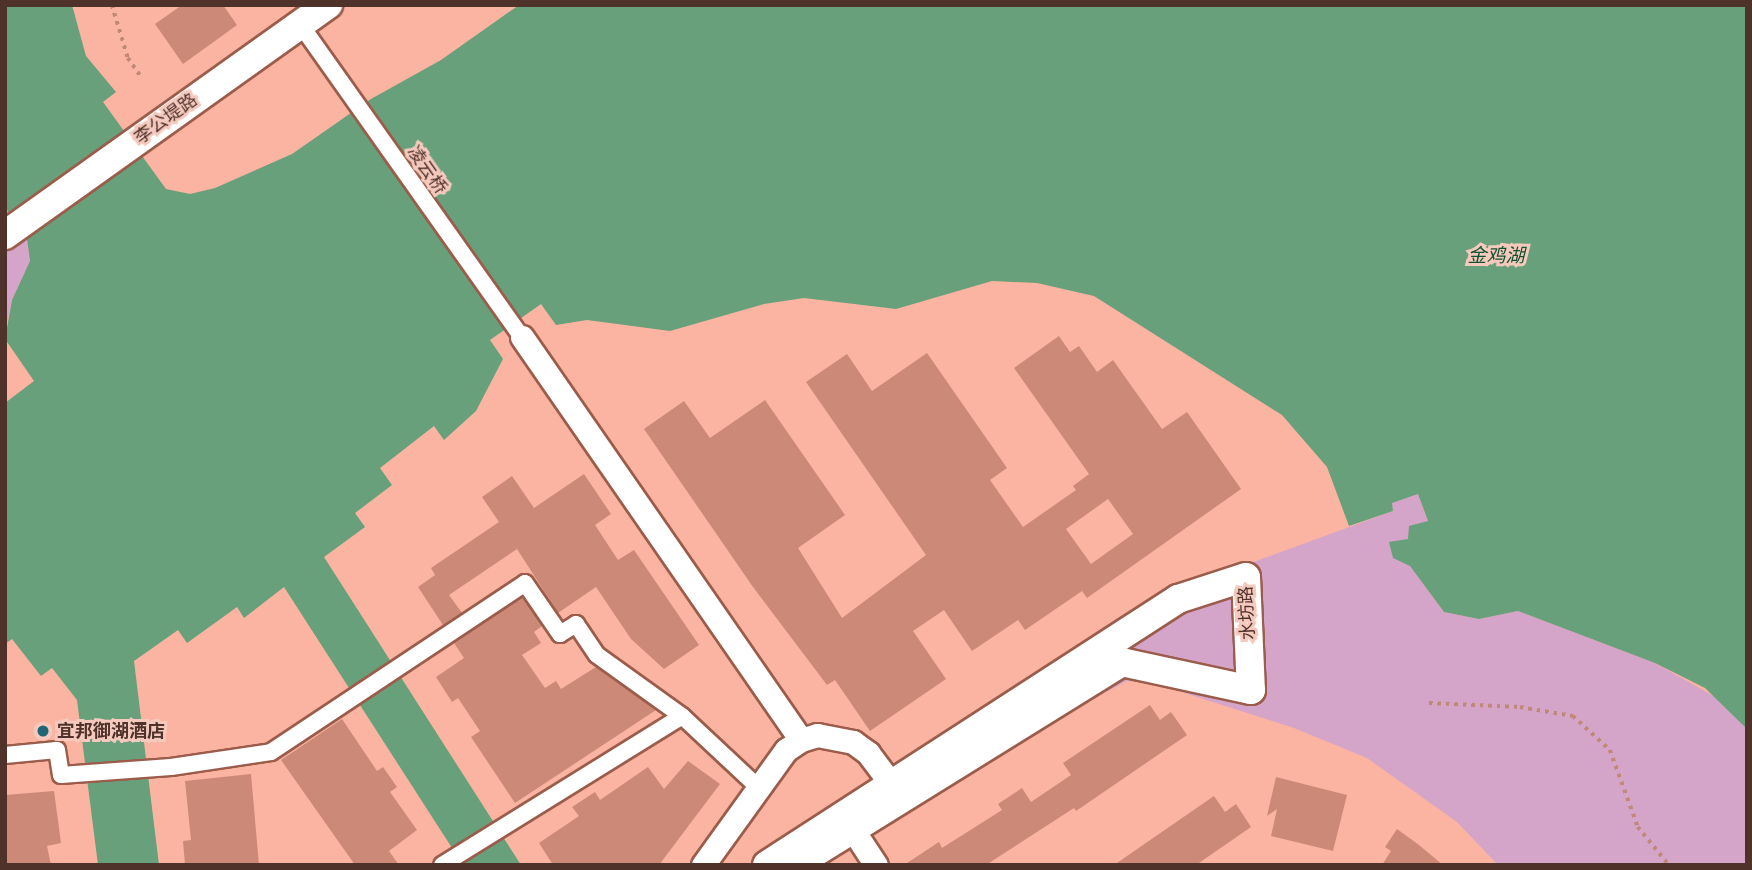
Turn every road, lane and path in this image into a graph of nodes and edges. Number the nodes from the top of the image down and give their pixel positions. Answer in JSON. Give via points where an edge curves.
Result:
{"nodes":[{"id":1,"x":113,"y":5,"type":"edge"},
{"id":2,"x":328,"y":5,"type":"edge"},
{"id":3,"x":300,"y":24,"type":"junction"},
{"id":4,"x":140,"y":75,"type":"dead end"},
{"id":5,"x":5,"y":235,"type":"edge"},
{"id":6,"x":522,"y":337,"type":"joint"},
{"id":7,"x":1429,"y":703,"type":"dead end"},
{"id":8,"x":682,"y":716,"type":"junction"},
{"id":9,"x":801,"y":740,"type":"junction"},
{"id":10,"x":5,"y":755,"type":"edge"},
{"id":11,"x":759,"y":788,"type":"junction"},
{"id":12,"x":896,"y":791,"type":"junction"},
{"id":13,"x":851,"y":827,"type":"junction"},
{"id":14,"x":445,"y":862,"type":"edge"},
{"id":15,"x":702,"y":865,"type":"edge"},
{"id":16,"x":767,"y":865,"type":"edge"},
{"id":17,"x":794,"y":865,"type":"edge"},
{"id":18,"x":876,"y":865,"type":"edge"},
{"id":19,"x":1669,"y":865,"type":"edge"}],
"edges":[{"from":1,"to":4,"type":"path","via":[[128,58]]},
{"from":2,"to":3,"type":"street","name":"李公堤路"},
{"from":3,"to":5,"type":"street","name":"李公堤路"},
{"from":3,"to":6,"type":"street","name":"凌云桥"},
{"from":6,"to":9,"type":"street"},
{"from":7,"to":19,"type":"path","via":[[1520,707],[1573,716],[1610,750],[1638,827]]},
{"from":8,"to":10,"type":"street","via":[[597,655],[576,624],[560,634],[525,583],[271,752],[171,767],[61,775],[57,750]]},
{"from":8,"to":11,"type":"street"},
{"from":8,"to":14,"type":"street"},
{"from":9,"to":11,"type":"street","via":[[786,750]]},
{"from":9,"to":12,"type":"street","via":[[817,735],[853,742],[868,752]]},
{"from":11,"to":15,"type":"street"},
{"from":12,"to":12,"type":"street","name":"水坊路","via":[[1122,663],[1251,690],[1247,577],[1178,599]]},
{"from":12,"to":13,"type":"street","name":"水坊路"},
{"from":12,"to":16,"type":"street","name":"水坊路"},
{"from":13,"to":17,"type":"street","name":"水坊路"},
{"from":13,"to":18,"type":"street"}]}
